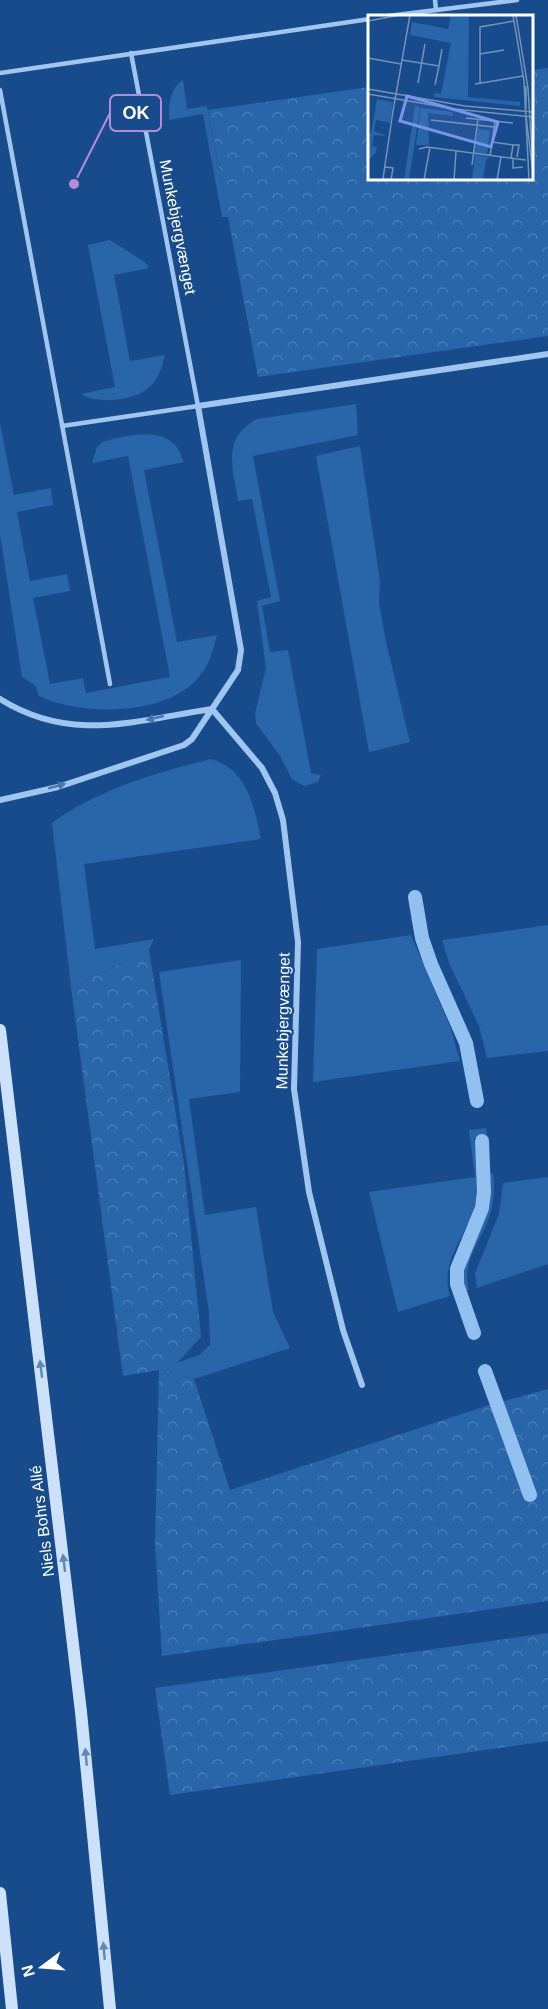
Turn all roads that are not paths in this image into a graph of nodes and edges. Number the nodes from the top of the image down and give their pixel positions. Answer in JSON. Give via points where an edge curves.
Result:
{"nodes":[{"id":1,"x":435,"y":0,"type":"edge"},
{"id":2,"x":517,"y":0,"type":"edge"},
{"id":3,"x":436,"y":10,"type":"junction"},
{"id":4,"x":396,"y":15,"type":"edge"},
{"id":5,"x":368,"y":19,"type":"edge"},
{"id":6,"x":131,"y":53,"type":"junction"},
{"id":7,"x":0,"y":73,"type":"edge"},
{"id":8,"x":0,"y":90,"type":"edge"},
{"id":9,"x":548,"y":354,"type":"edge"},
{"id":10,"x":198,"y":406,"type":"junction"},
{"id":11,"x":62,"y":426,"type":"junction"},
{"id":12,"x":110,"y":684,"type":"dead end"},
{"id":13,"x":0,"y":699,"type":"edge"},
{"id":14,"x":212,"y":709,"type":"junction"},
{"id":15,"x":0,"y":800,"type":"edge"},
{"id":16,"x":0,"y":1030,"type":"edge"},
{"id":17,"x":362,"y":1385,"type":"dead end"},
{"id":18,"x":0,"y":1893,"type":"edge"},
{"id":19,"x":12,"y":2009,"type":"edge"},
{"id":20,"x":110,"y":2009,"type":"edge"}],
"edges":[{"from":1,"to":3,"type":"lane"},
{"from":2,"to":3,"type":"lane"},
{"from":3,"to":4,"type":"lane"},
{"from":5,"to":6,"type":"lane"},
{"from":6,"to":7,"type":"lane"},
{"from":6,"to":10,"type":"lane","name":"Munkebjergvænget"},
{"from":8,"to":11,"type":"lane"},
{"from":9,"to":10,"type":"street"},
{"from":10,"to":11,"type":"lane"},
{"from":10,"to":14,"type":"street","name":"Munkebjergvænget","via":[[241,650],[238,670]]},
{"from":11,"to":12,"type":"lane"},
{"from":14,"to":13,"type":"street","one_way":true,"via":[[134,723],[77,727],[23,711]]},
{"from":15,"to":14,"type":"street","name":"Munkebjergvænget","one_way":true,"via":[[58,787],[184,744],[192,739]]},
{"from":14,"to":17,"type":"street","name":"Munkebjergvænget","via":[[262,768],[283,819],[298,942],[294,1089],[309,1192],[343,1330]]},
{"from":20,"to":16,"type":"street","name":"Niels Bohrs Allé","one_way":true,"via":[[81,1712]]},
{"from":18,"to":19,"type":"street"}]}
